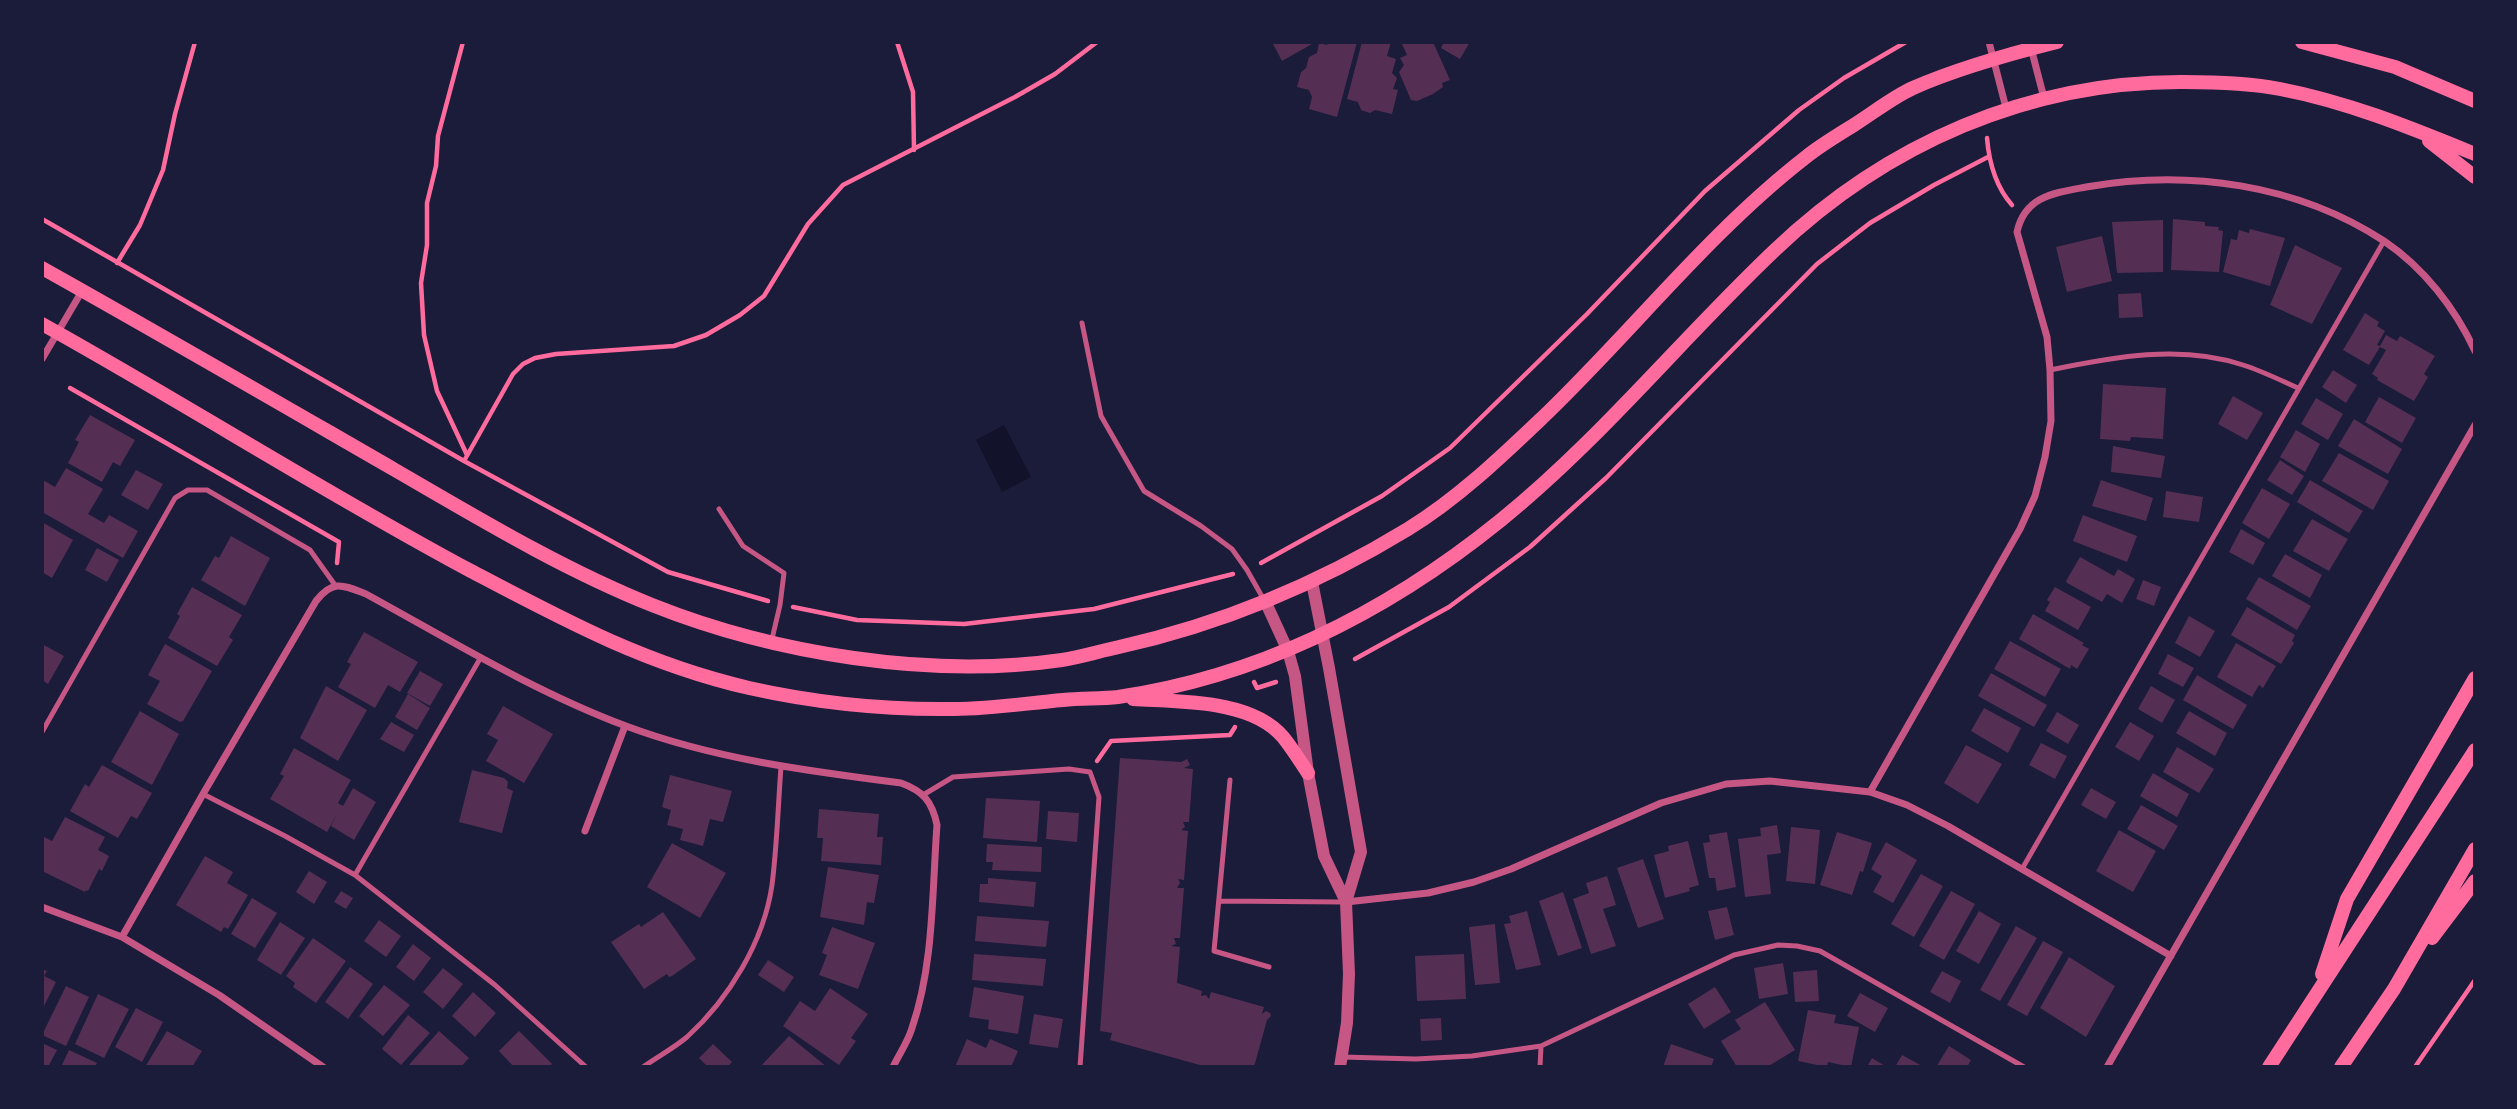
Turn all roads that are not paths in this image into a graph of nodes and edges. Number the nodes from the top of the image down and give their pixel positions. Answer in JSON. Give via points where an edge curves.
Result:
{"nodes":[{"id":1,"x":1989,"y":42,"type":"edge"},
{"id":2,"x":2057,"y":42,"type":"edge"},
{"id":3,"x":2302,"y":42,"type":"edge"},
{"id":4,"x":2031,"y":45,"type":"edge"},
{"id":5,"x":1994,"y":60,"type":"junction"},
{"id":6,"x":2044,"y":98,"type":"junction"},
{"id":7,"x":2475,"y":101,"type":"edge"},
{"id":8,"x":2007,"y":108,"type":"junction"},
{"id":9,"x":2415,"y":130,"type":"junction"},
{"id":10,"x":2475,"y":154,"type":"edge"},
{"id":11,"x":2475,"y":177,"type":"edge"},
{"id":12,"x":2384,"y":241,"type":"junction"},
{"id":13,"x":42,"y":268,"type":"edge"},
{"id":14,"x":82,"y":290,"type":"junction"},
{"id":15,"x":1082,"y":323,"type":"dead end"},
{"id":16,"x":42,"y":324,"type":"edge"},
{"id":17,"x":57,"y":332,"type":"junction"},
{"id":18,"x":2475,"y":351,"type":"edge"},
{"id":19,"x":42,"y":359,"type":"edge"},
{"id":20,"x":2050,"y":370,"type":"junction"},
{"id":21,"x":2298,"y":388,"type":"junction"},
{"id":22,"x":2475,"y":425,"type":"edge"},
{"id":23,"x":719,"y":509,"type":"dead end"},
{"id":24,"x":1312,"y":582,"type":"junction"},
{"id":25,"x":335,"y":585,"type":"junction"},
{"id":26,"x":1266,"y":603,"type":"junction"},
{"id":27,"x":1323,"y":636,"type":"junction"},
{"id":28,"x":772,"y":642,"type":"junction"},
{"id":29,"x":1288,"y":651,"type":"junction"},
{"id":30,"x":481,"y":657,"type":"junction"},
{"id":31,"x":2475,"y":678,"type":"edge"},
{"id":32,"x":1115,"y":697,"type":"junction"},
{"id":33,"x":625,"y":726,"type":"junction"},
{"id":34,"x":42,"y":732,"type":"edge"},
{"id":35,"x":2475,"y":750,"type":"edge"},
{"id":36,"x":781,"y":767,"type":"junction"},
{"id":37,"x":1308,"y":773,"type":"junction"},
{"id":38,"x":1230,"y":780,"type":"dead end"},
{"id":39,"x":1870,"y":792,"type":"junction"},
{"id":40,"x":203,"y":794,"type":"junction"},
{"id":41,"x":923,"y":796,"type":"junction"},
{"id":42,"x":585,"y":831,"type":"dead end"},
{"id":43,"x":2475,"y":849,"type":"edge"},
{"id":44,"x":2022,"y":869,"type":"junction"},
{"id":45,"x":355,"y":875,"type":"junction"},
{"id":46,"x":2475,"y":881,"type":"edge"},
{"id":47,"x":1219,"y":901,"type":"junction"},
{"id":48,"x":1346,"y":902,"type":"junction"},
{"id":49,"x":42,"y":907,"type":"edge"},
{"id":50,"x":122,"y":937,"type":"junction"},
{"id":51,"x":2171,"y":956,"type":"junction"},
{"id":52,"x":1269,"y":967,"type":"dead end"},
{"id":53,"x":2394,"y":989,"type":"junction"},
{"id":54,"x":2315,"y":993,"type":"junction"},
{"id":55,"x":1541,"y":1046,"type":"junction"},
{"id":56,"x":1341,"y":1062,"type":"edge"},
{"id":57,"x":323,"y":1067,"type":"edge"},
{"id":58,"x":586,"y":1067,"type":"edge"},
{"id":59,"x":643,"y":1067,"type":"edge"},
{"id":60,"x":893,"y":1067,"type":"edge"},
{"id":61,"x":1080,"y":1067,"type":"edge"},
{"id":62,"x":1540,"y":1067,"type":"edge"},
{"id":63,"x":2024,"y":1067,"type":"edge"},
{"id":64,"x":2107,"y":1067,"type":"edge"},
{"id":65,"x":2269,"y":1067,"type":"edge"},
{"id":66,"x":2341,"y":1067,"type":"edge"}],
"edges":[{"from":1,"to":5,"type":"street"},
{"from":2,"to":4,"type":"main road"},
{"from":3,"to":7,"type":"main road","via":[[2395,67]]},
{"from":4,"to":5,"type":"main road"},
{"from":4,"to":6,"type":"street"},
{"from":5,"to":8,"type":"street"},
{"from":5,"to":24,"type":"main road","via":[[1909,89],[1807,155],[1661,294],[1563,398],[1460,491],[1410,528]]},
{"from":6,"to":8,"type":"main road"},
{"from":6,"to":9,"type":"main road","via":[[2142,82],[2210,82],[2276,88],[2381,115]]},
{"from":8,"to":27,"type":"main road","via":[[1904,153],[1830,202],[1776,249],[1558,471],[1500,521],[1444,563]]},
{"from":9,"to":10,"type":"main road"},
{"from":9,"to":11,"type":"main road"},
{"from":12,"to":18,"type":"street","via":[[2414,264],[2439,292]]},
{"from":12,"to":20,"type":"street","via":[[2298,200],[2226,183],[2121,181],[2054,193],[2030,205],[2017,232],[2047,337]]},
{"from":12,"to":21,"type":"lane"},
{"from":13,"to":14,"type":"main road"},
{"from":14,"to":17,"type":"street"},
{"from":14,"to":28,"type":"main road","via":[[551,558],[656,606]]},
{"from":15,"to":26,"type":"lane","via":[[1101,416],[1144,491],[1232,550]]},
{"from":16,"to":17,"type":"main road"},
{"from":17,"to":19,"type":"street"},
{"from":17,"to":32,"type":"main road","via":[[402,534],[583,631],[679,668],[801,698],[906,709]]},
{"from":20,"to":21,"type":"lane","via":[[2116,356],[2211,357],[2244,365]]},
{"from":20,"to":39,"type":"street","via":[[2051,421],[2035,496],[1988,589]]},
{"from":21,"to":44,"type":"lane"},
{"from":22,"to":51,"type":"street"},
{"from":23,"to":28,"type":"lane","via":[[743,546],[784,573]]},
{"from":24,"to":26,"type":"main road"},
{"from":24,"to":27,"type":"street"},
{"from":25,"to":30,"type":"street","via":[[366,594]]},
{"from":25,"to":34,"type":"lane","via":[[310,550],[207,490],[188,490],[176,498]]},
{"from":25,"to":40,"type":"street","via":[[316,601]]},
{"from":26,"to":28,"type":"main road","via":[[1165,637],[1063,660],[946,665],[829,654]]},
{"from":26,"to":29,"type":"street"},
{"from":27,"to":29,"type":"main road"},
{"from":27,"to":48,"type":"street","via":[[1361,852]]},
{"from":29,"to":32,"type":"main road","via":[[1186,683]]},
{"from":29,"to":37,"type":"street"},
{"from":30,"to":33,"type":"street"},
{"from":30,"to":45,"type":"lane"},
{"from":31,"to":54,"type":"main road","via":[[2347,899]]},
{"from":32,"to":37,"type":"main road","via":[[1201,703],[1245,712],[1283,736]]},
{"from":33,"to":36,"type":"street"},
{"from":33,"to":42,"type":"street"},
{"from":35,"to":54,"type":"main road"},
{"from":36,"to":41,"type":"street","via":[[901,783]]},
{"from":36,"to":59,"type":"lane","via":[[772,886],[746,959],[723,996],[687,1037]]},
{"from":37,"to":48,"type":"street","via":[[1324,856]]},
{"from":38,"to":47,"type":"lane"},
{"from":39,"to":44,"type":"street","via":[[1927,815]]},
{"from":39,"to":48,"type":"street","via":[[1770,781],[1726,784],[1661,803],[1474,882],[1428,894]]},
{"from":40,"to":45,"type":"lane"},
{"from":40,"to":50,"type":"street"},
{"from":41,"to":60,"type":"street","via":[[933,807],[936,825],[929,949],[912,1030]]},
{"from":41,"to":61,"type":"lane","via":[[954,777],[1069,769],[1090,772],[1098,797]]},
{"from":43,"to":53,"type":"main road"},
{"from":44,"to":51,"type":"street"},
{"from":45,"to":58,"type":"lane","via":[[495,985]]},
{"from":46,"to":53,"type":"main road"},
{"from":47,"to":48,"type":"lane"},
{"from":47,"to":52,"type":"lane","via":[[1214,951]]},
{"from":48,"to":56,"type":"street","via":[[1349,974]]},
{"from":49,"to":50,"type":"street"},
{"from":50,"to":57,"type":"street","via":[[219,995]]},
{"from":51,"to":64,"type":"street"},
{"from":53,"to":66,"type":"main road"},
{"from":54,"to":65,"type":"main road"},
{"from":55,"to":56,"type":"lane","via":[[1472,1056]]},
{"from":55,"to":62,"type":"lane"},
{"from":55,"to":63,"type":"lane","via":[[1734,956],[1778,945],[1820,951]]}]}
